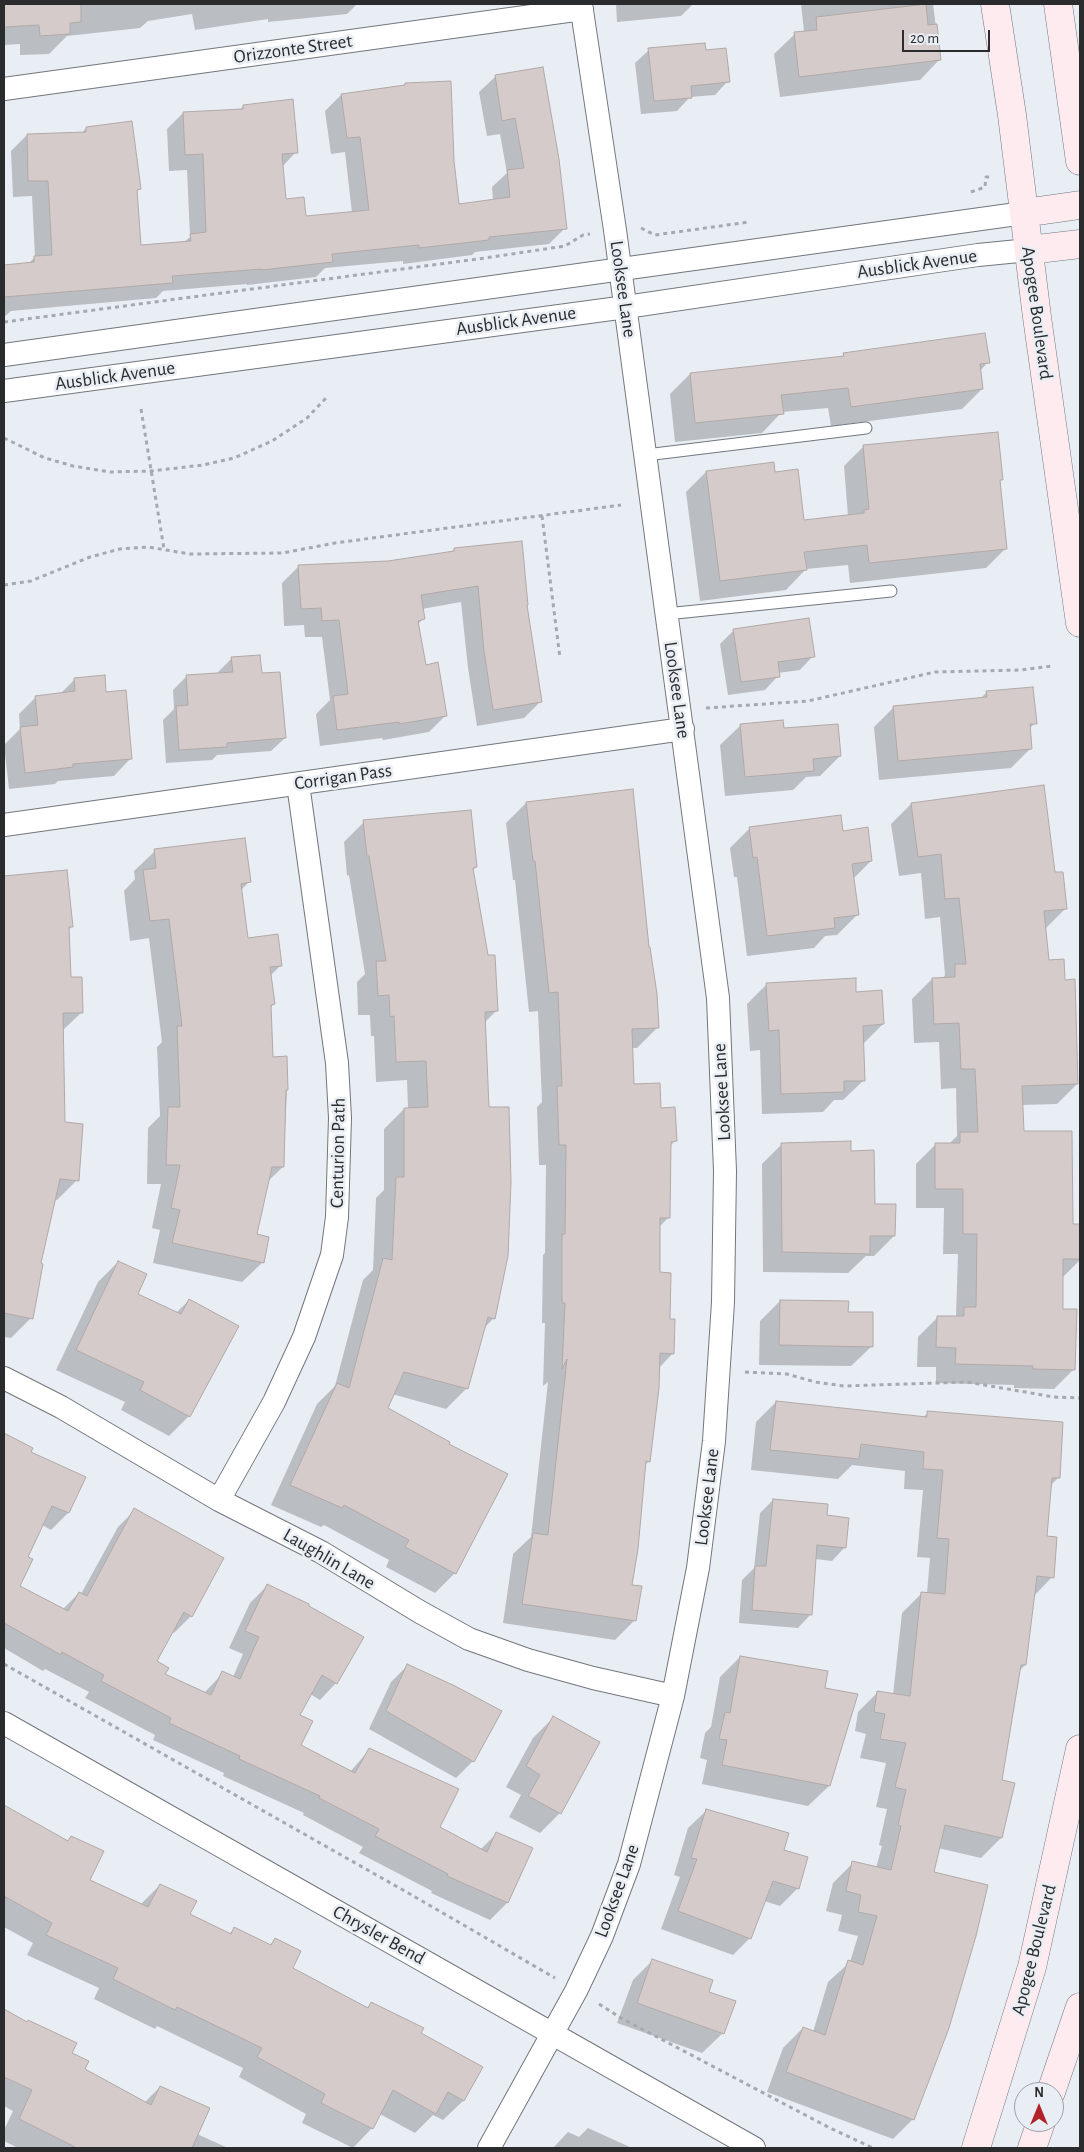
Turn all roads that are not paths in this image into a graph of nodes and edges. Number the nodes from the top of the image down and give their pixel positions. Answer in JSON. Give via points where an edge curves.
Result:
{"nodes":[{"id":1,"x":995,"y":4,"type":"edge"},
{"id":2,"x":1058,"y":4,"type":"edge"},
{"id":3,"x":581,"y":6,"type":"edge"},
{"id":4,"x":4,"y":89,"type":"edge"},
{"id":5,"x":1080,"y":161,"type":"edge"},
{"id":6,"x":1080,"y":205,"type":"edge"},
{"id":7,"x":1024,"y":213,"type":"junction"},
{"id":8,"x":1080,"y":244,"type":"edge"},
{"id":9,"x":1029,"y":250,"type":"junction"},
{"id":10,"x":621,"y":270,"type":"junction"},
{"id":11,"x":626,"y":307,"type":"junction"},
{"id":12,"x":4,"y":355,"type":"edge"},
{"id":13,"x":4,"y":391,"type":"edge"},
{"id":14,"x":866,"y":428,"type":"dead end"},
{"id":15,"x":646,"y":455,"type":"junction"},
{"id":16,"x":891,"y":590,"type":"dead end"},
{"id":17,"x":666,"y":614,"type":"junction"},
{"id":18,"x":1080,"y":623,"type":"edge"},
{"id":19,"x":683,"y":729,"type":"junction"},
{"id":20,"x":298,"y":784,"type":"junction"},
{"id":21,"x":4,"y":825,"type":"edge"},
{"id":22,"x":4,"y":1378,"type":"edge"},
{"id":23,"x":219,"y":1500,"type":"junction"},
{"id":24,"x":673,"y":1696,"type":"junction"},
{"id":25,"x":4,"y":1723,"type":"edge"},
{"id":26,"x":1080,"y":1749,"type":"edge"},
{"id":27,"x":1080,"y":2007,"type":"edge"},
{"id":28,"x":553,"y":2033,"type":"junction"},
{"id":29,"x":1054,"y":2082,"type":"edge"},
{"id":30,"x":1038,"y":2132,"type":"edge"},
{"id":31,"x":489,"y":2148,"type":"edge"},
{"id":32,"x":754,"y":2148,"type":"edge"},
{"id":33,"x":976,"y":2148,"type":"edge"},
{"id":34,"x":1032,"y":2148,"type":"edge"}],
"edges":[{"from":1,"to":7,"type":"street","name":"Apogee Boulevard"},
{"from":2,"to":5,"type":"street"},
{"from":3,"to":4,"type":"street","name":"Orizzonte Street"},
{"from":3,"to":10,"type":"street","name":"Looksee Lane"},
{"from":6,"to":7,"type":"street"},
{"from":7,"to":9,"type":"street","name":"Apogee Boulevard"},
{"from":7,"to":10,"type":"street","name":"Ausblick Avenue"},
{"from":8,"to":9,"type":"street"},
{"from":9,"to":11,"type":"street","name":"Ausblick Avenue"},
{"from":9,"to":18,"type":"street","name":"Apogee Boulevard"},
{"from":10,"to":11,"type":"street","name":"Looksee Lane"},
{"from":10,"to":12,"type":"street","name":"Ausblick Avenue"},
{"from":11,"to":13,"type":"street","name":"Ausblick Avenue"},
{"from":11,"to":15,"type":"street","name":"Looksee Lane"},
{"from":14,"to":15,"type":"lane"},
{"from":15,"to":17,"type":"street","name":"Looksee Lane"},
{"from":16,"to":17,"type":"lane"},
{"from":17,"to":19,"type":"street","name":"Looksee Lane"},
{"from":19,"to":20,"type":"street","name":"Corrigan Pass"},
{"from":19,"to":24,"type":"street","name":"Looksee Lane","via":[[718,998],[725,1171],[723,1302],[714,1441],[698,1568]]},
{"from":20,"to":21,"type":"street","name":"Corrigan Pass"},
{"from":20,"to":23,"type":"street","name":"Centurion Path","via":[[337,1063],[340,1118],[337,1217],[332,1255],[304,1337],[274,1402]]},
{"from":22,"to":23,"type":"street","name":"Laughlin Lane","via":[[61,1407]]},
{"from":23,"to":24,"type":"street","name":"Laughlin Lane","via":[[321,1552],[469,1639],[592,1678]]},
{"from":24,"to":28,"type":"street","name":"Looksee Lane","via":[[629,1864],[602,1936]]},
{"from":25,"to":28,"type":"street","name":"Chrysler Bend"},
{"from":26,"to":33,"type":"street","name":"Apogee Boulevard","via":[[1032,1967]]},
{"from":27,"to":29,"type":"street"},
{"from":28,"to":31,"type":"street","name":"Looksee Lane"},
{"from":28,"to":32,"type":"street","name":"Chrysler Bend"},
{"from":30,"to":34,"type":"street"}]}
